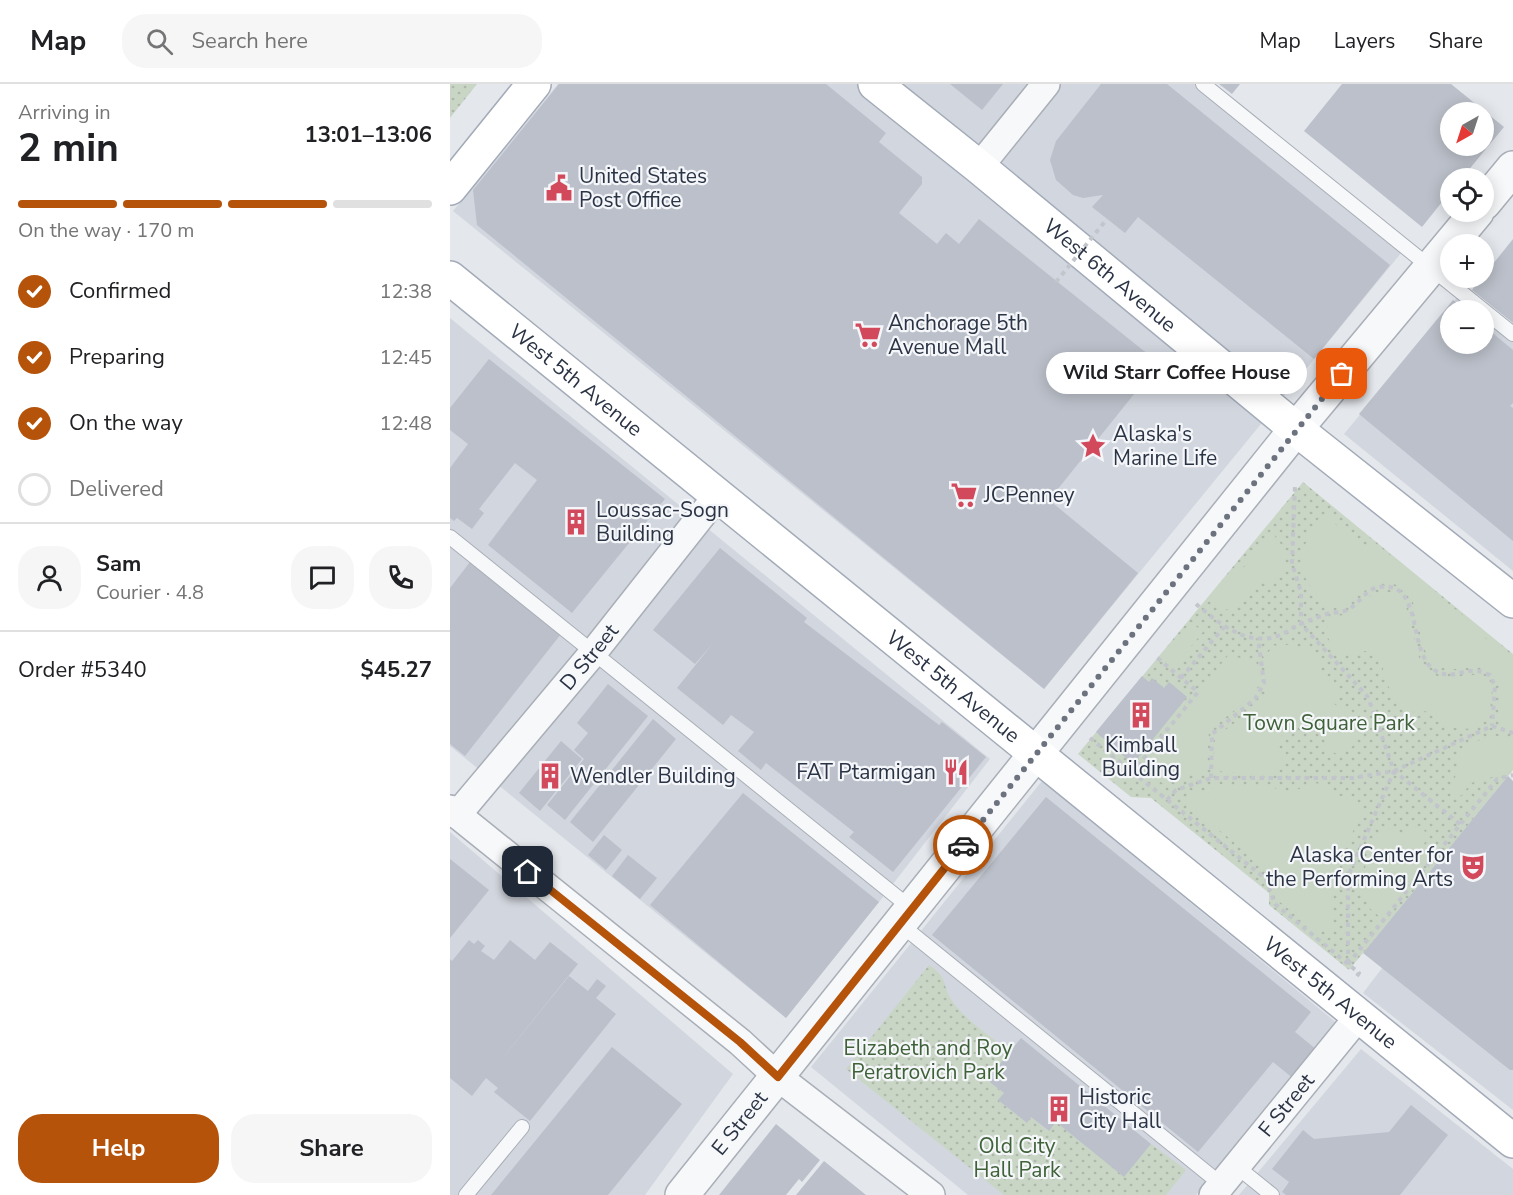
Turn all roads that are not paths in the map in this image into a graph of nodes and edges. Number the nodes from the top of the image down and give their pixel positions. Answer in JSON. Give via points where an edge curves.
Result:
{"nodes":[{"id":1,"x":534,"y":84,"type":"edge"},
{"id":2,"x":875,"y":84,"type":"edge"},
{"id":3,"x":1046,"y":84,"type":"edge"},
{"id":4,"x":1203,"y":84,"type":"edge"},
{"id":5,"x":979,"y":167,"type":"junction"},
{"id":6,"x":1513,"y":168,"type":"edge"},
{"id":7,"x":450,"y":188,"type":"edge"},
{"id":8,"x":1494,"y":191,"type":"edge"},
{"id":9,"x":1468,"y":222,"type":"edge"},
{"id":10,"x":1430,"y":267,"type":"junction"},
{"id":11,"x":450,"y":278,"type":"edge"},
{"id":12,"x":1513,"y":334,"type":"edge"},
{"id":13,"x":1296,"y":429,"type":"junction"},
{"id":14,"x":717,"y":496,"type":"junction"},
{"id":15,"x":450,"y":537,"type":"edge"},
{"id":16,"x":1513,"y":601,"type":"edge"},
{"id":17,"x":593,"y":652,"type":"junction"},
{"id":18,"x":1037,"y":754,"type":"junction"},
{"id":19,"x":454,"y":812,"type":"edge"},
{"id":20,"x":906,"y":916,"type":"junction"},
{"id":21,"x":1349,"y":1007,"type":"junction"},
{"id":22,"x":778,"y":1077,"type":"junction"},
{"id":23,"x":522,"y":1126,"type":"dead end"},
{"id":24,"x":1513,"y":1141,"type":"edge"},
{"id":25,"x":1224,"y":1182,"type":"edge"},
{"id":26,"x":466,"y":1195,"type":"edge"},
{"id":27,"x":682,"y":1195,"type":"edge"},
{"id":28,"x":931,"y":1195,"type":"edge"},
{"id":29,"x":1272,"y":1195,"type":"edge"}],
"edges":[{"from":1,"to":7,"type":"main road"},
{"from":2,"to":5,"type":"main road","name":"West 6th Avenue"},
{"from":3,"to":5,"type":"street"},
{"from":4,"to":10,"type":"lane"},
{"from":5,"to":13,"type":"main road","name":"West 6th Avenue"},
{"from":6,"to":8,"type":"street"},
{"from":9,"to":10,"type":"street","name":"E Street"},
{"from":10,"to":12,"type":"lane"},
{"from":10,"to":13,"type":"street","name":"E Street"},
{"from":11,"to":14,"type":"main road","name":"West 5th Avenue"},
{"from":13,"to":16,"type":"main road","name":"West 6th Avenue"},
{"from":13,"to":18,"type":"street","name":"E Street"},
{"from":14,"to":17,"type":"street","name":"D Street"},
{"from":14,"to":18,"type":"main road","name":"West 5th Avenue"},
{"from":15,"to":17,"type":"lane"},
{"from":17,"to":19,"type":"street","name":"D Street"},
{"from":17,"to":20,"type":"lane"},
{"from":18,"to":20,"type":"street","name":"E Street"},
{"from":18,"to":21,"type":"main road","name":"West 5th Avenue"},
{"from":19,"to":22,"type":"street","via":[[740,1042]]},
{"from":20,"to":22,"type":"street","name":"E Street"},
{"from":20,"to":25,"type":"lane"},
{"from":21,"to":24,"type":"main road","name":"West 5th Avenue"},
{"from":21,"to":25,"type":"street","name":"F Street"},
{"from":22,"to":27,"type":"street","name":"E Street"},
{"from":22,"to":28,"type":"street"},
{"from":23,"to":26,"type":"lane"},
{"from":25,"to":29,"type":"lane"}]}
